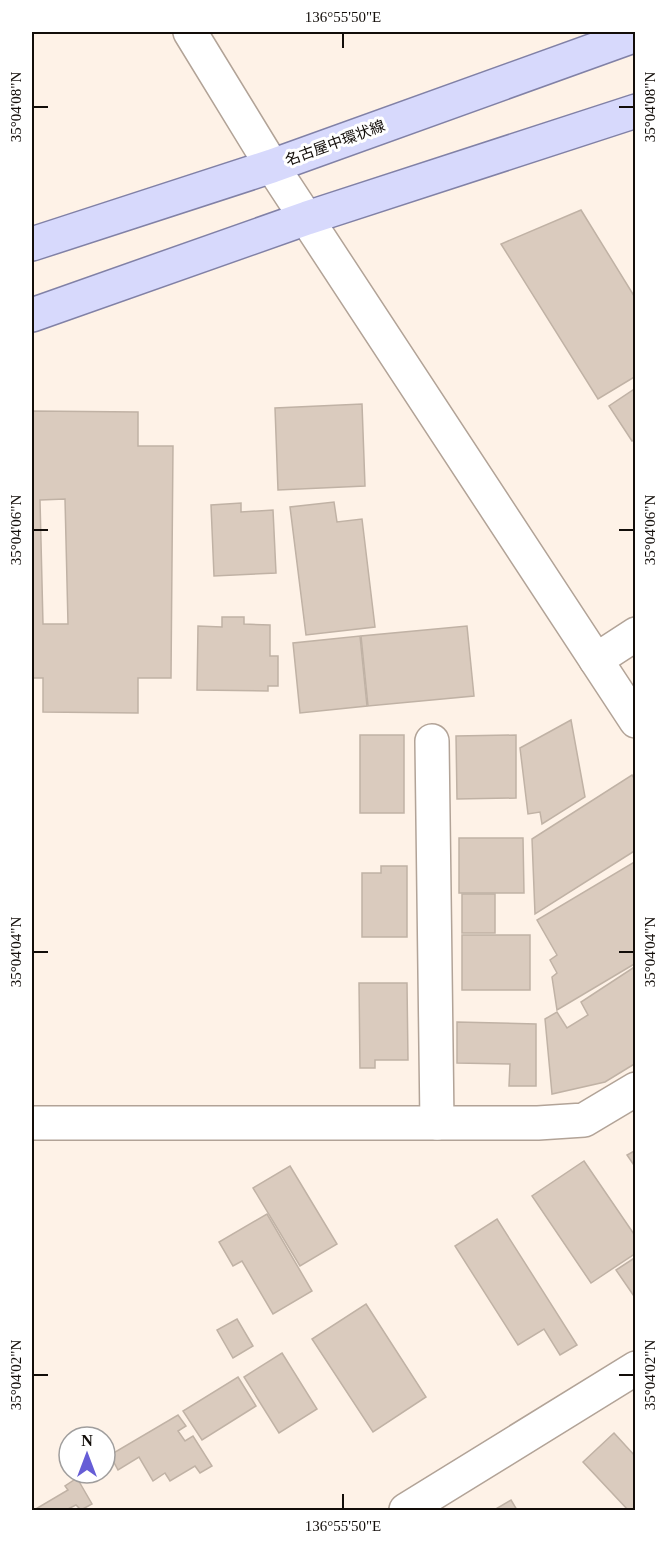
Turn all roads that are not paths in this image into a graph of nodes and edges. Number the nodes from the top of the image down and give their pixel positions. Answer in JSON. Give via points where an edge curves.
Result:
{"nodes":[{"id":1,"x":190,"y":32,"type":"edge"},
{"id":2,"x":636,"y":35,"type":"edge"},
{"id":3,"x":636,"y":111,"type":"edge"},
{"id":4,"x":272,"y":166,"type":"junction"},
{"id":5,"x":307,"y":218,"type":"junction"},
{"id":6,"x":32,"y":244,"type":"edge"},
{"id":7,"x":32,"y":315,"type":"edge"},
{"id":8,"x":636,"y":634,"type":"edge"},
{"id":9,"x":596,"y":660,"type":"junction"},
{"id":10,"x":636,"y":721,"type":"edge"},
{"id":11,"x":432,"y":741,"type":"dead end"},
{"id":12,"x":636,"y":1089,"type":"edge"},
{"id":13,"x":32,"y":1123,"type":"edge"},
{"id":14,"x":437,"y":1123,"type":"junction"},
{"id":15,"x":636,"y":1368,"type":"edge"},
{"id":16,"x":414,"y":1508,"type":"edge"}],
"edges":[{"from":1,"to":4,"type":"street"},
{"from":2,"to":4,"type":"main road","name":"名古屋中環状線"},
{"from":3,"to":5,"type":"main road"},
{"from":4,"to":5,"type":"street"},
{"from":4,"to":6,"type":"main road","name":"名古屋中環状線"},
{"from":5,"to":7,"type":"main road"},
{"from":5,"to":9,"type":"street"},
{"from":8,"to":9,"type":"street"},
{"from":9,"to":10,"type":"street"},
{"from":11,"to":14,"type":"street"},
{"from":12,"to":14,"type":"street","via":[[584,1120]]},
{"from":13,"to":14,"type":"street"},
{"from":15,"to":16,"type":"street"}]}
